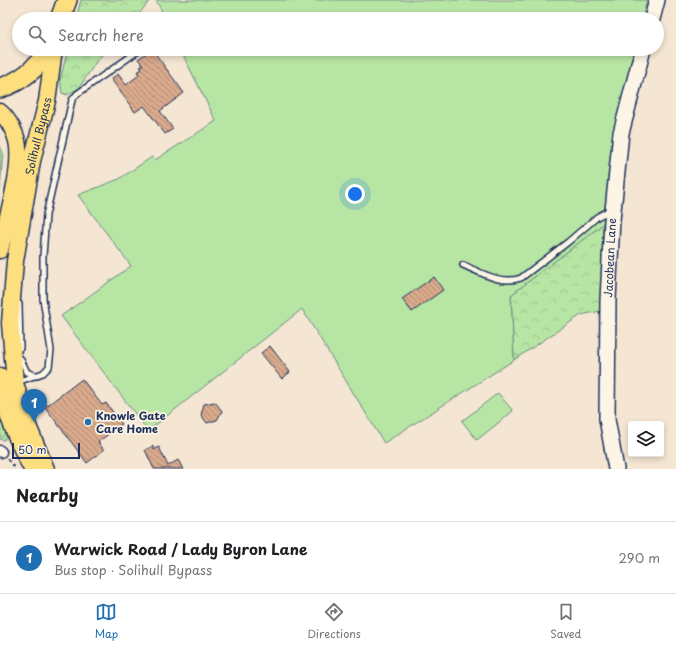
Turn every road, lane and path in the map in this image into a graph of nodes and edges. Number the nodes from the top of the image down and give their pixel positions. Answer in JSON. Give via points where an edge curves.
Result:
{"nodes":[{"id":1,"x":57,"y":0,"type":"edge"},
{"id":2,"x":67,"y":0,"type":"edge"},
{"id":3,"x":657,"y":0,"type":"edge"},
{"id":4,"x":58,"y":12,"type":"edge"},
{"id":5,"x":62,"y":12,"type":"edge"},
{"id":6,"x":654,"y":12,"type":"edge"},
{"id":7,"x":43,"y":56,"type":"edge"},
{"id":8,"x":53,"y":56,"type":"edge"},
{"id":9,"x":131,"y":56,"type":"edge"},
{"id":10,"x":641,"y":56,"type":"edge"},
{"id":11,"x":0,"y":88,"type":"edge"},
{"id":12,"x":0,"y":112,"type":"edge"},
{"id":13,"x":613,"y":209,"type":"junction"},
{"id":14,"x":21,"y":222,"type":"junction"},
{"id":15,"x":0,"y":250,"type":"edge"},
{"id":16,"x":15,"y":261,"type":"junction"},
{"id":17,"x":463,"y":265,"type":"dead end"},
{"id":18,"x":0,"y":320,"type":"edge"},
{"id":19,"x":36,"y":376,"type":"junction"},
{"id":20,"x":6,"y":380,"type":"edge"},
{"id":21,"x":15,"y":415,"type":"dead end"},
{"id":22,"x":19,"y":442,"type":"junction"},
{"id":23,"x":0,"y":451,"type":"edge"},
{"id":24,"x":16,"y":469,"type":"edge"},
{"id":25,"x":32,"y":469,"type":"edge"},
{"id":26,"x":46,"y":469,"type":"edge"},
{"id":27,"x":616,"y":469,"type":"edge"}],
"edges":[{"from":1,"to":4,"type":"highway"},
{"from":2,"to":5,"type":"highway"},
{"from":3,"to":6,"type":"street"},
{"from":7,"to":11,"type":"highway","via":[[32,70],[10,85]]},
{"from":8,"to":14,"type":"main road","name":"Solihull Bypass","via":[[47,101]]},
{"from":9,"to":19,"type":"lane","via":[[72,100],[46,215],[43,299],[51,357],[49,367]]},
{"from":10,"to":13,"type":"street","name":"Jacobean Lane","via":[[621,133]]},
{"from":12,"to":15,"type":"main road","name":"Solihull Bypass","via":[[11,126],[18,145],[18,167]]},
{"from":13,"to":17,"type":"lane","via":[[597,217],[568,242],[514,281],[497,280]]},
{"from":13,"to":27,"type":"street","name":"Jacobean Lane","via":[[606,397],[607,426]]},
{"from":14,"to":16,"type":"main road"},
{"from":14,"to":18,"type":"main road","via":[[11,244]]},
{"from":16,"to":19,"type":"lane","via":[[18,280],[20,361],[27,372]]},
{"from":16,"to":20,"type":"main road"},
{"from":19,"to":20,"type":"lane"},
{"from":20,"to":22,"type":"main road","via":[[1,386]]},
{"from":20,"to":26,"type":"main road"},
{"from":21,"to":22,"type":"lane"},
{"from":22,"to":25,"type":"main road"},
{"from":23,"to":24,"type":"path"}]}
